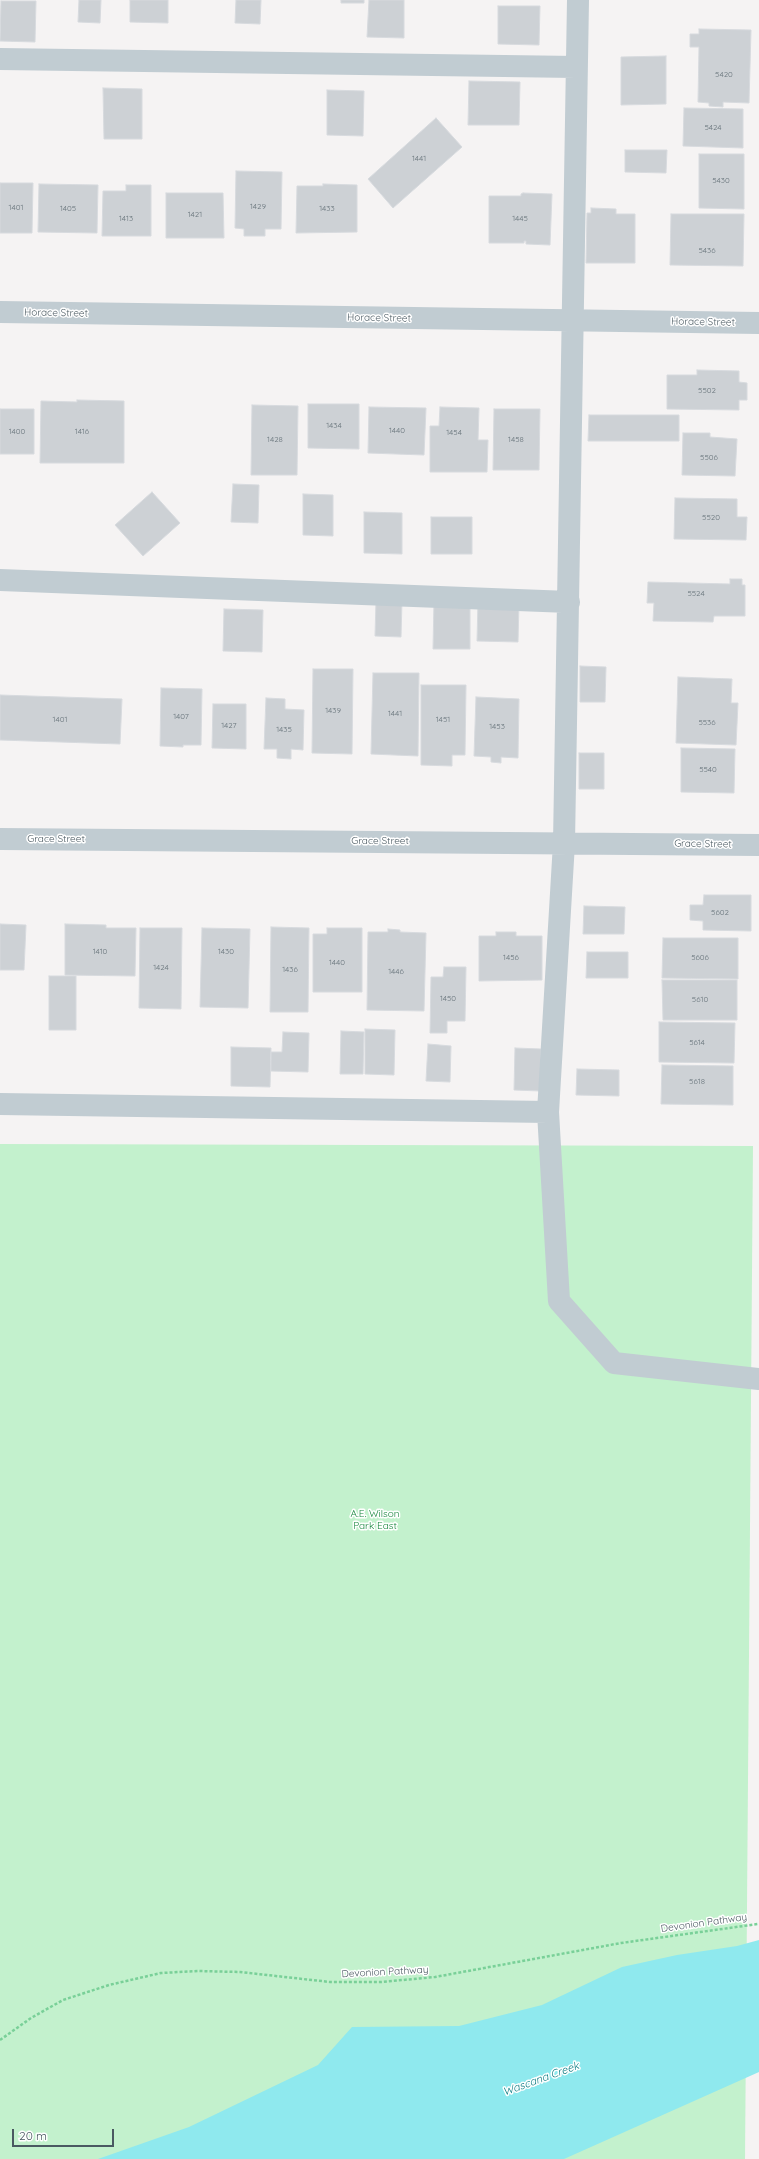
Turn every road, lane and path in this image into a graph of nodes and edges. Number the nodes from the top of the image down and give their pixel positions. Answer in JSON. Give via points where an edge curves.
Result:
{"nodes":[{"id":1,"x":578,"y":0,"type":"edge"},
{"id":2,"x":0,"y":59,"type":"edge"},
{"id":3,"x":576,"y":67,"type":"junction"},
{"id":4,"x":0,"y":312,"type":"edge"},
{"id":5,"x":572,"y":320,"type":"junction"},
{"id":6,"x":759,"y":323,"type":"edge"},
{"id":7,"x":0,"y":580,"type":"edge"},
{"id":8,"x":569,"y":602,"type":"junction"},
{"id":9,"x":0,"y":839,"type":"edge"},
{"id":10,"x":564,"y":843,"type":"junction"},
{"id":11,"x":759,"y":845,"type":"edge"},
{"id":12,"x":0,"y":1104,"type":"edge"},
{"id":13,"x":548,"y":1112,"type":"junction"},
{"id":14,"x":759,"y":1379,"type":"edge"},
{"id":15,"x":758,"y":1924,"type":"edge"},
{"id":16,"x":0,"y":2040,"type":"edge"}],
"edges":[{"from":1,"to":3,"type":"street"},
{"from":2,"to":3,"type":"street"},
{"from":3,"to":5,"type":"street"},
{"from":4,"to":5,"type":"street","name":"Horace Street"},
{"from":5,"to":6,"type":"street","name":"Horace Street"},
{"from":5,"to":8,"type":"street"},
{"from":7,"to":8,"type":"street"},
{"from":8,"to":10,"type":"street"},
{"from":9,"to":10,"type":"street","name":"Grace Street"},
{"from":10,"to":11,"type":"street","name":"Grace Street"},
{"from":10,"to":13,"type":"street"},
{"from":12,"to":13,"type":"street"},
{"from":13,"to":14,"type":"street","via":[[559,1301],[614,1363]]},
{"from":15,"to":16,"type":"path","name":"Devonion Pathway","via":[[621,1943],[434,1977],[381,1982],[330,1982],[240,1972],[161,1973],[109,1985],[62,2000]]}]}
